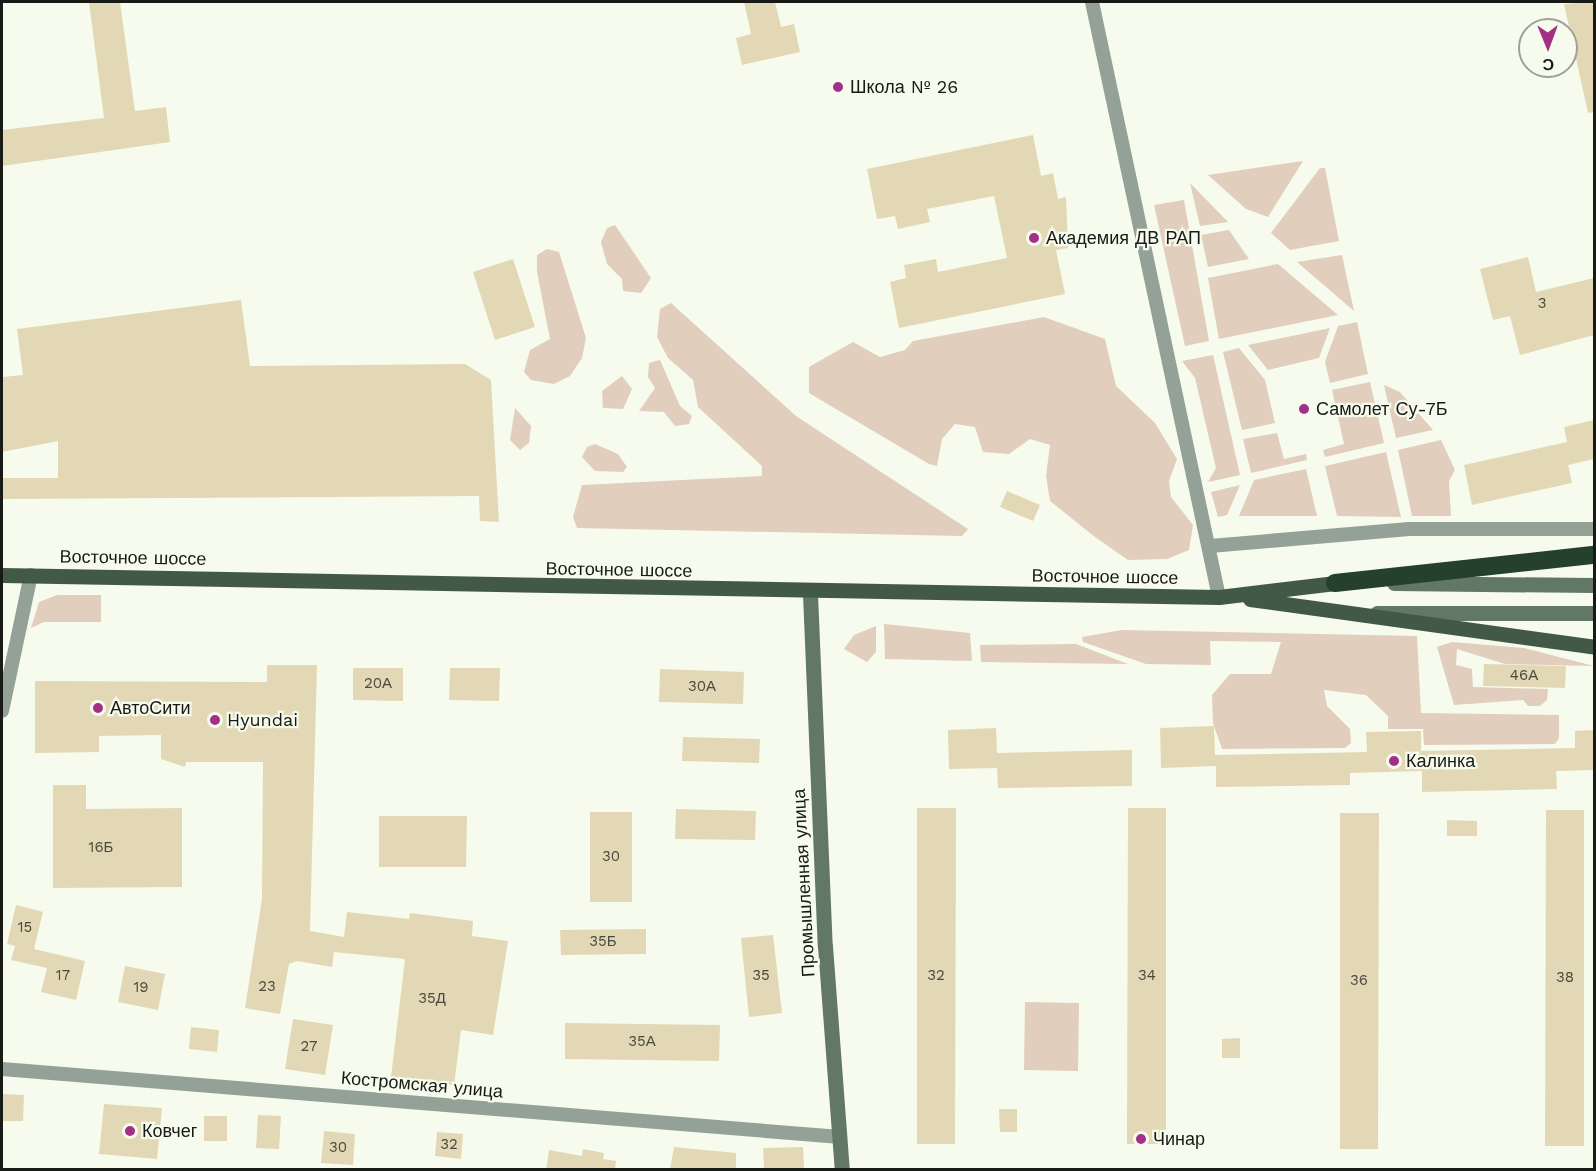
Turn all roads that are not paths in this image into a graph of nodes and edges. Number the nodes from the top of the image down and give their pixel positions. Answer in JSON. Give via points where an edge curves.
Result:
{"nodes":[{"id":1,"x":1092,"y":2,"type":"edge"},
{"id":2,"x":1594,"y":529,"type":"edge"},
{"id":3,"x":1210,"y":546,"type":"junction"},
{"id":4,"x":1594,"y":555,"type":"edge"},
{"id":5,"x":2,"y":575,"type":"edge"},
{"id":6,"x":31,"y":575,"type":"junction"},
{"id":7,"x":1335,"y":583,"type":"junction"},
{"id":8,"x":1594,"y":585,"type":"edge"},
{"id":9,"x":810,"y":594,"type":"junction"},
{"id":10,"x":1219,"y":597,"type":"junction"},
{"id":11,"x":1236,"y":597,"type":"junction"},
{"id":12,"x":1594,"y":612,"type":"edge"},
{"id":13,"x":1329,"y":614,"type":"junction"},
{"id":14,"x":1594,"y":647,"type":"edge"},
{"id":15,"x":2,"y":711,"type":"edge"},
{"id":16,"x":2,"y":1069,"type":"edge"},
{"id":17,"x":840,"y":1137,"type":"junction"},
{"id":18,"x":842,"y":1170,"type":"edge"}],
"edges":[{"from":1,"to":3,"type":"street"},
{"from":2,"to":3,"type":"street","via":[[1408,529]]},
{"from":3,"to":10,"type":"street"},
{"from":4,"to":7,"type":"highway"},
{"from":5,"to":6,"type":"main road","name":"Восточное шоссе"},
{"from":6,"to":9,"type":"main road","name":"Восточное шоссе"},
{"from":6,"to":15,"type":"street"},
{"from":7,"to":8,"type":"street"},
{"from":7,"to":11,"type":"main road"},
{"from":9,"to":10,"type":"main road","name":"Восточное шоссе"},
{"from":9,"to":17,"type":"street","name":"Промышленная улица","via":[[825,946]]},
{"from":10,"to":11,"type":"main road","name":"Восточное шоссе"},
{"from":11,"to":13,"type":"main road"},
{"from":12,"to":13,"type":"street"},
{"from":13,"to":14,"type":"main road"},
{"from":16,"to":17,"type":"street","name":"Костромская улица"},
{"from":17,"to":18,"type":"street","name":"Промышленная улица"}]}
